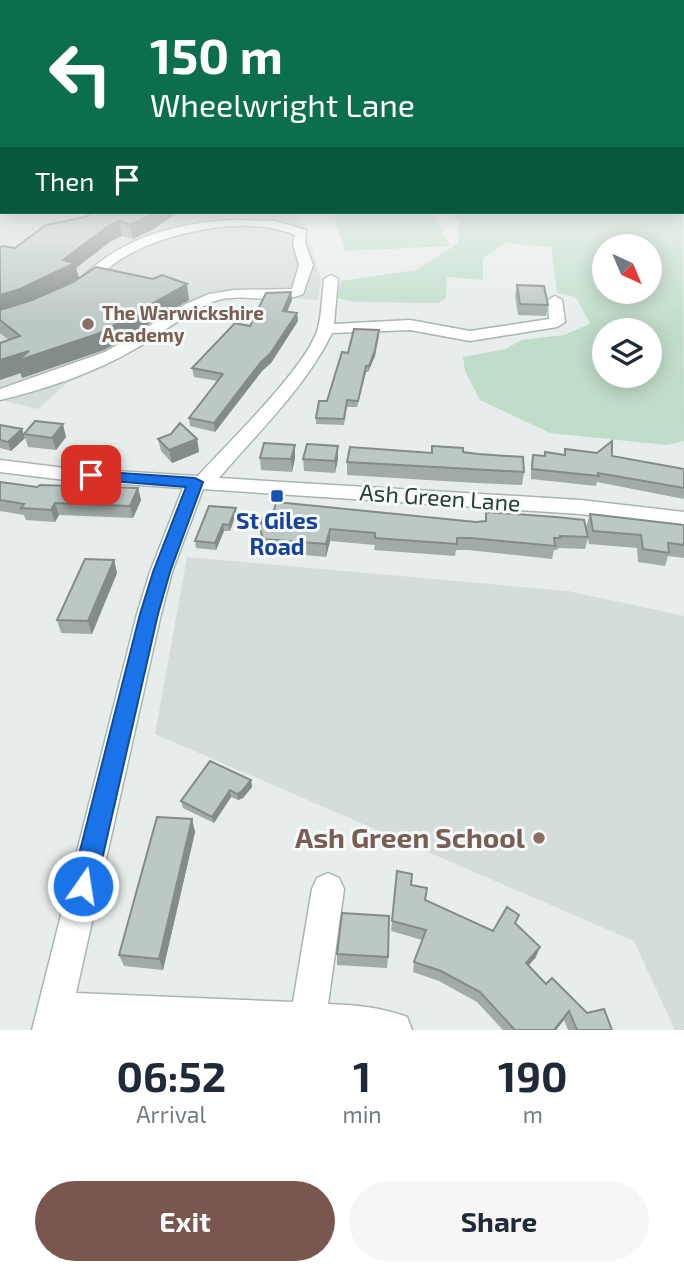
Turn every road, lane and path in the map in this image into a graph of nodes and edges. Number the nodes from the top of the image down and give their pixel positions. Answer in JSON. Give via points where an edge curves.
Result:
{"nodes":[{"id":1,"x":180,"y":230,"type":"edge"},
{"id":2,"x":296,"y":230,"type":"edge"},
{"id":3,"x":331,"y":279,"type":"dead end"},
{"id":4,"x":61,"y":298,"type":"edge"},
{"id":5,"x":555,"y":300,"type":"dead end"},
{"id":6,"x":326,"y":329,"type":"junction"},
{"id":7,"x":0,"y":395,"type":"edge"},
{"id":8,"x":0,"y":466,"type":"edge"},
{"id":9,"x":199,"y":483,"type":"junction"},
{"id":10,"x":684,"y":519,"type":"edge"},
{"id":11,"x":328,"y":889,"type":"dead end"},
{"id":12,"x":52,"y":1020,"type":"edge"},
{"id":13,"x":306,"y":1026,"type":"edge"},
{"id":14,"x":394,"y":1030,"type":"edge"}],
"edges":[{"from":1,"to":4,"type":"street","via":[[163,233],[114,257],[89,281]]},
{"from":2,"to":7,"type":"street","via":[[302,233],[299,243],[306,265],[298,291],[216,297],[99,361]]},
{"from":3,"to":6,"type":"street"},
{"from":5,"to":6,"type":"street","via":[[557,321],[470,336],[410,325]]},
{"from":6,"to":9,"type":"street","via":[[292,382]]},
{"from":8,"to":9,"type":"street","name":"Ash Green Lane"},
{"from":9,"to":10,"type":"street","name":"Ash Green Lane"},
{"from":9,"to":12,"type":"street","via":[[161,572],[149,614]]},
{"from":11,"to":13,"type":"street"},
{"from":12,"to":13,"type":"street"},
{"from":13,"to":14,"type":"street","via":[[362,1023]]}]}
